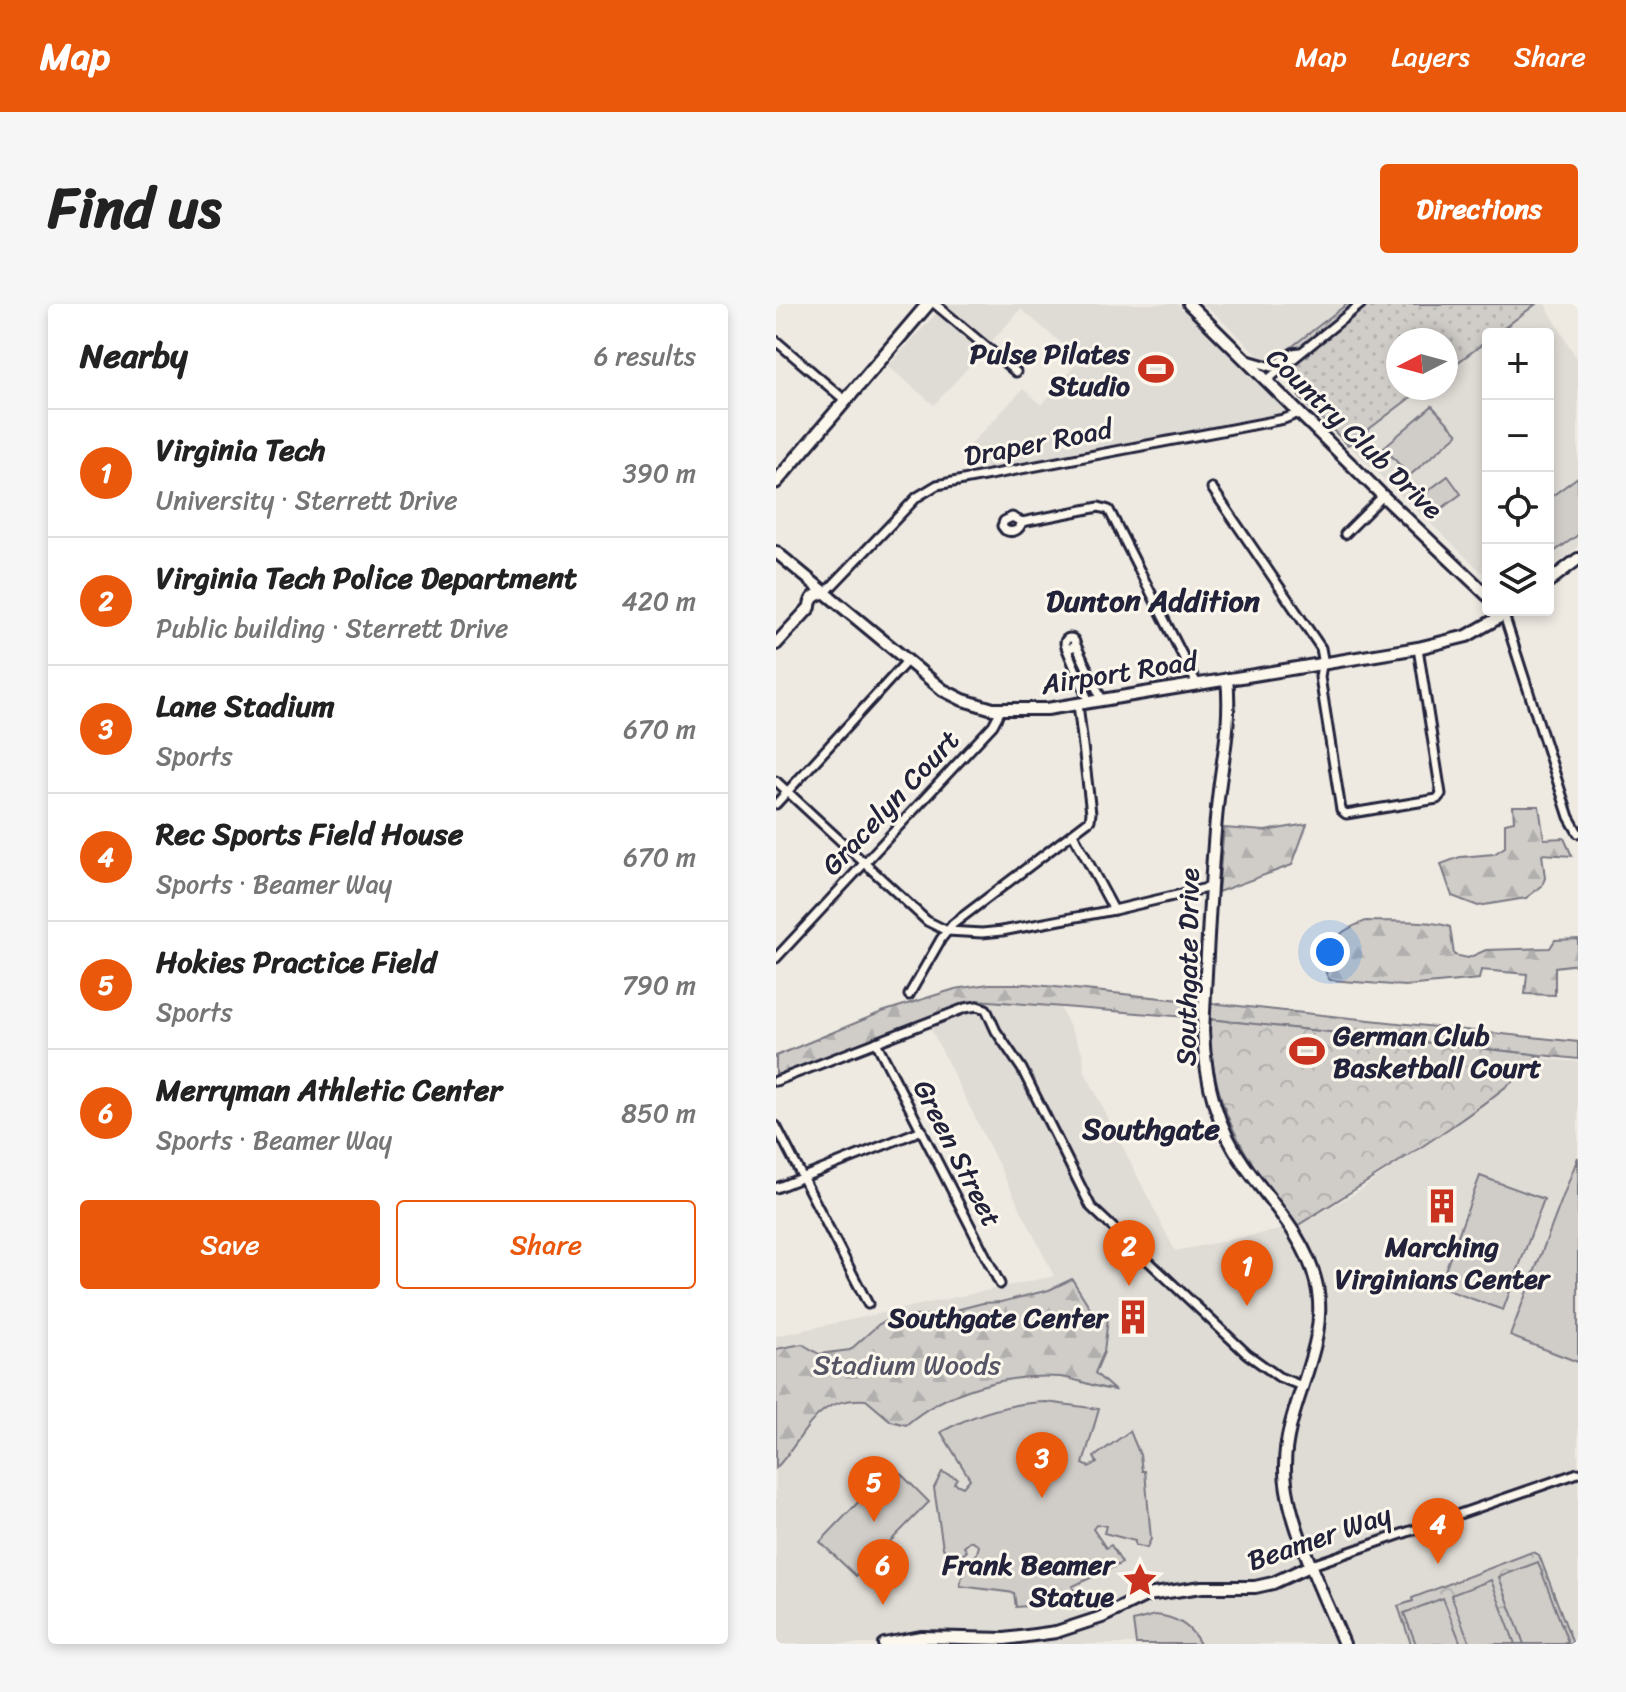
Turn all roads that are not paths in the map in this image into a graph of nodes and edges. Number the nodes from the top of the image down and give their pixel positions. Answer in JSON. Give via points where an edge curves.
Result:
{"nodes":[{"id":1,"x":928,"y":304,"type":"edge"},
{"id":2,"x":935,"y":304,"type":"edge"},
{"id":3,"x":1189,"y":304,"type":"edge"},
{"id":4,"x":1361,"y":304,"type":"edge"},
{"id":5,"x":776,"y":341,"type":"edge"},
{"id":6,"x":1300,"y":352,"type":"junction"},
{"id":7,"x":1244,"y":359,"type":"junction"},
{"id":8,"x":1016,"y":372,"type":"dead end"},
{"id":9,"x":1266,"y":381,"type":"junction"},
{"id":10,"x":846,"y":401,"type":"junction"},
{"id":11,"x":1299,"y":413,"type":"junction"},
{"id":12,"x":776,"y":482,"type":"edge"},
{"id":13,"x":1212,"y":488,"type":"dead end"},
{"id":14,"x":1383,"y":496,"type":"junction"},
{"id":15,"x":1022,"y":522,"type":"dead end"},
{"id":16,"x":1345,"y":534,"type":"dead end"},
{"id":17,"x":776,"y":552,"type":"edge"},
{"id":18,"x":1578,"y":559,"type":"edge"},
{"id":19,"x":1554,"y":577,"type":"edge"},
{"id":20,"x":1482,"y":590,"type":"edge"},
{"id":21,"x":826,"y":592,"type":"junction"},
{"id":22,"x":1500,"y":616,"type":"edge"},
{"id":23,"x":1507,"y":616,"type":"edge"},
{"id":24,"x":776,"y":644,"type":"edge"},
{"id":25,"x":1418,"y":648,"type":"junction"},
{"id":26,"x":907,"y":661,"type":"junction"},
{"id":27,"x":1322,"y":664,"type":"junction"},
{"id":28,"x":1227,"y":679,"type":"junction"},
{"id":29,"x":1197,"y":684,"type":"junction"},
{"id":30,"x":1102,"y":700,"type":"junction"},
{"id":31,"x":1084,"y":703,"type":"junction"},
{"id":32,"x":1001,"y":710,"type":"junction"},
{"id":33,"x":776,"y":781,"type":"edge"},
{"id":34,"x":787,"y":792,"type":"junction"},
{"id":35,"x":776,"y":804,"type":"edge"},
{"id":36,"x":1578,"y":833,"type":"edge"},
{"id":37,"x":1073,"y":834,"type":"junction"},
{"id":38,"x":863,"y":862,"type":"junction"},
{"id":39,"x":1211,"y":887,"type":"junction"},
{"id":40,"x":1114,"y":910,"type":"junction"},
{"id":41,"x":947,"y":931,"type":"junction"},
{"id":42,"x":777,"y":954,"type":"edge"},
{"id":43,"x":909,"y":995,"type":"dead end"},
{"id":44,"x":876,"y":1042,"type":"junction"},
{"id":45,"x":776,"y":1081,"type":"edge"},
{"id":46,"x":776,"y":1126,"type":"edge"},
{"id":47,"x":922,"y":1130,"type":"junction"},
{"id":48,"x":801,"y":1179,"type":"junction"},
{"id":49,"x":776,"y":1188,"type":"edge"},
{"id":50,"x":1000,"y":1284,"type":"dead end"},
{"id":51,"x":868,"y":1304,"type":"dead end"},
{"id":52,"x":1302,"y":1386,"type":"junction"},
{"id":53,"x":1578,"y":1473,"type":"edge"},
{"id":54,"x":1312,"y":1565,"type":"junction"},
{"id":55,"x":884,"y":1644,"type":"edge"},
{"id":56,"x":1344,"y":1644,"type":"edge"}],
"edges":[{"from":1,"to":10,"type":"main road"},
{"from":2,"to":8,"type":"street"},
{"from":3,"to":7,"type":"street","name":"Country Club Drive"},
{"from":4,"to":6,"type":"street"},
{"from":5,"to":10,"type":"street"},
{"from":6,"to":7,"type":"street","via":[[1272,367]]},
{"from":6,"to":9,"type":"street"},
{"from":7,"to":9,"type":"street","name":"Country Club Drive"},
{"from":9,"to":11,"type":"street","name":"Country Club Drive"},
{"from":10,"to":12,"type":"main road"},
{"from":11,"to":14,"type":"street","name":"Country Club Drive"},
{"from":11,"to":21,"type":"street","name":"Draper Road","via":[[937,485],[917,497]]},
{"from":13,"to":27,"type":"street","via":[[1321,648]]},
{"from":14,"to":16,"type":"street"},
{"from":14,"to":20,"type":"street","name":"Country Club Drive"},
{"from":15,"to":29,"type":"street","via":[[1099,507],[1109,510]]},
{"from":17,"to":21,"type":"street","name":"Airport Road"},
{"from":18,"to":19,"type":"street"},
{"from":21,"to":24,"type":"street","name":"Draper Road","via":[[817,594]]},
{"from":21,"to":26,"type":"street","name":"Airport Road"},
{"from":22,"to":25,"type":"street","name":"Airport Road","via":[[1467,636]]},
{"from":23,"to":36,"type":"street"},
{"from":25,"to":27,"type":"street","name":"Airport Road"},
{"from":25,"to":27,"type":"street","via":[[1440,796],[1348,814],[1343,813]]},
{"from":26,"to":32,"type":"street","name":"Airport Road","via":[[951,695]]},
{"from":26,"to":34,"type":"street"},
{"from":27,"to":28,"type":"street","name":"Airport Road"},
{"from":28,"to":29,"type":"street","name":"Airport Road"},
{"from":28,"to":39,"type":"street","name":"Southgate Drive","via":[[1229,731]]},
{"from":29,"to":30,"type":"street","name":"Airport Road"},
{"from":30,"to":31,"type":"street","name":"Airport Road"},
{"from":30,"to":31,"type":"street","via":[[1073,639],[1067,639]]},
{"from":31,"to":32,"type":"street","name":"Airport Road"},
{"from":31,"to":37,"type":"street","via":[[1091,813],[1087,824]]},
{"from":32,"to":38,"type":"street","name":"Gracelyn Court","via":[[993,725]]},
{"from":33,"to":34,"type":"street"},
{"from":34,"to":35,"type":"street"},
{"from":34,"to":38,"type":"street"},
{"from":37,"to":40,"type":"street"},
{"from":37,"to":41,"type":"street"},
{"from":38,"to":41,"type":"street","via":[[927,921]]},
{"from":38,"to":42,"type":"street","name":"Gracelyn Court"},
{"from":39,"to":40,"type":"street"},
{"from":39,"to":52,"type":"street","name":"Southgate Drive","via":[[1205,1058],[1213,1100],[1232,1146],[1312,1269],[1319,1301],[1316,1337]]},
{"from":40,"to":41,"type":"street","via":[[1002,931]]},
{"from":41,"to":43,"type":"street"},
{"from":44,"to":45,"type":"street"},
{"from":44,"to":47,"type":"street","name":"Green Street"},
{"from":44,"to":52,"type":"street","via":[[965,1008],[986,1009],[1091,1207],[1247,1354],[1285,1381]]},
{"from":46,"to":48,"type":"street"},
{"from":47,"to":48,"type":"street"},
{"from":47,"to":50,"type":"street","name":"Green Street"},
{"from":48,"to":49,"type":"street"},
{"from":48,"to":51,"type":"street"},
{"from":52,"to":54,"type":"street","name":"Southgate Drive","via":[[1285,1466],[1290,1503]]},
{"from":53,"to":54,"type":"street","name":"Beamer Way"},
{"from":54,"to":55,"type":"street","name":"Beamer Way","via":[[1255,1587],[1147,1595],[1056,1632]]},
{"from":54,"to":56,"type":"street","name":"Southgate Drive"}]}
